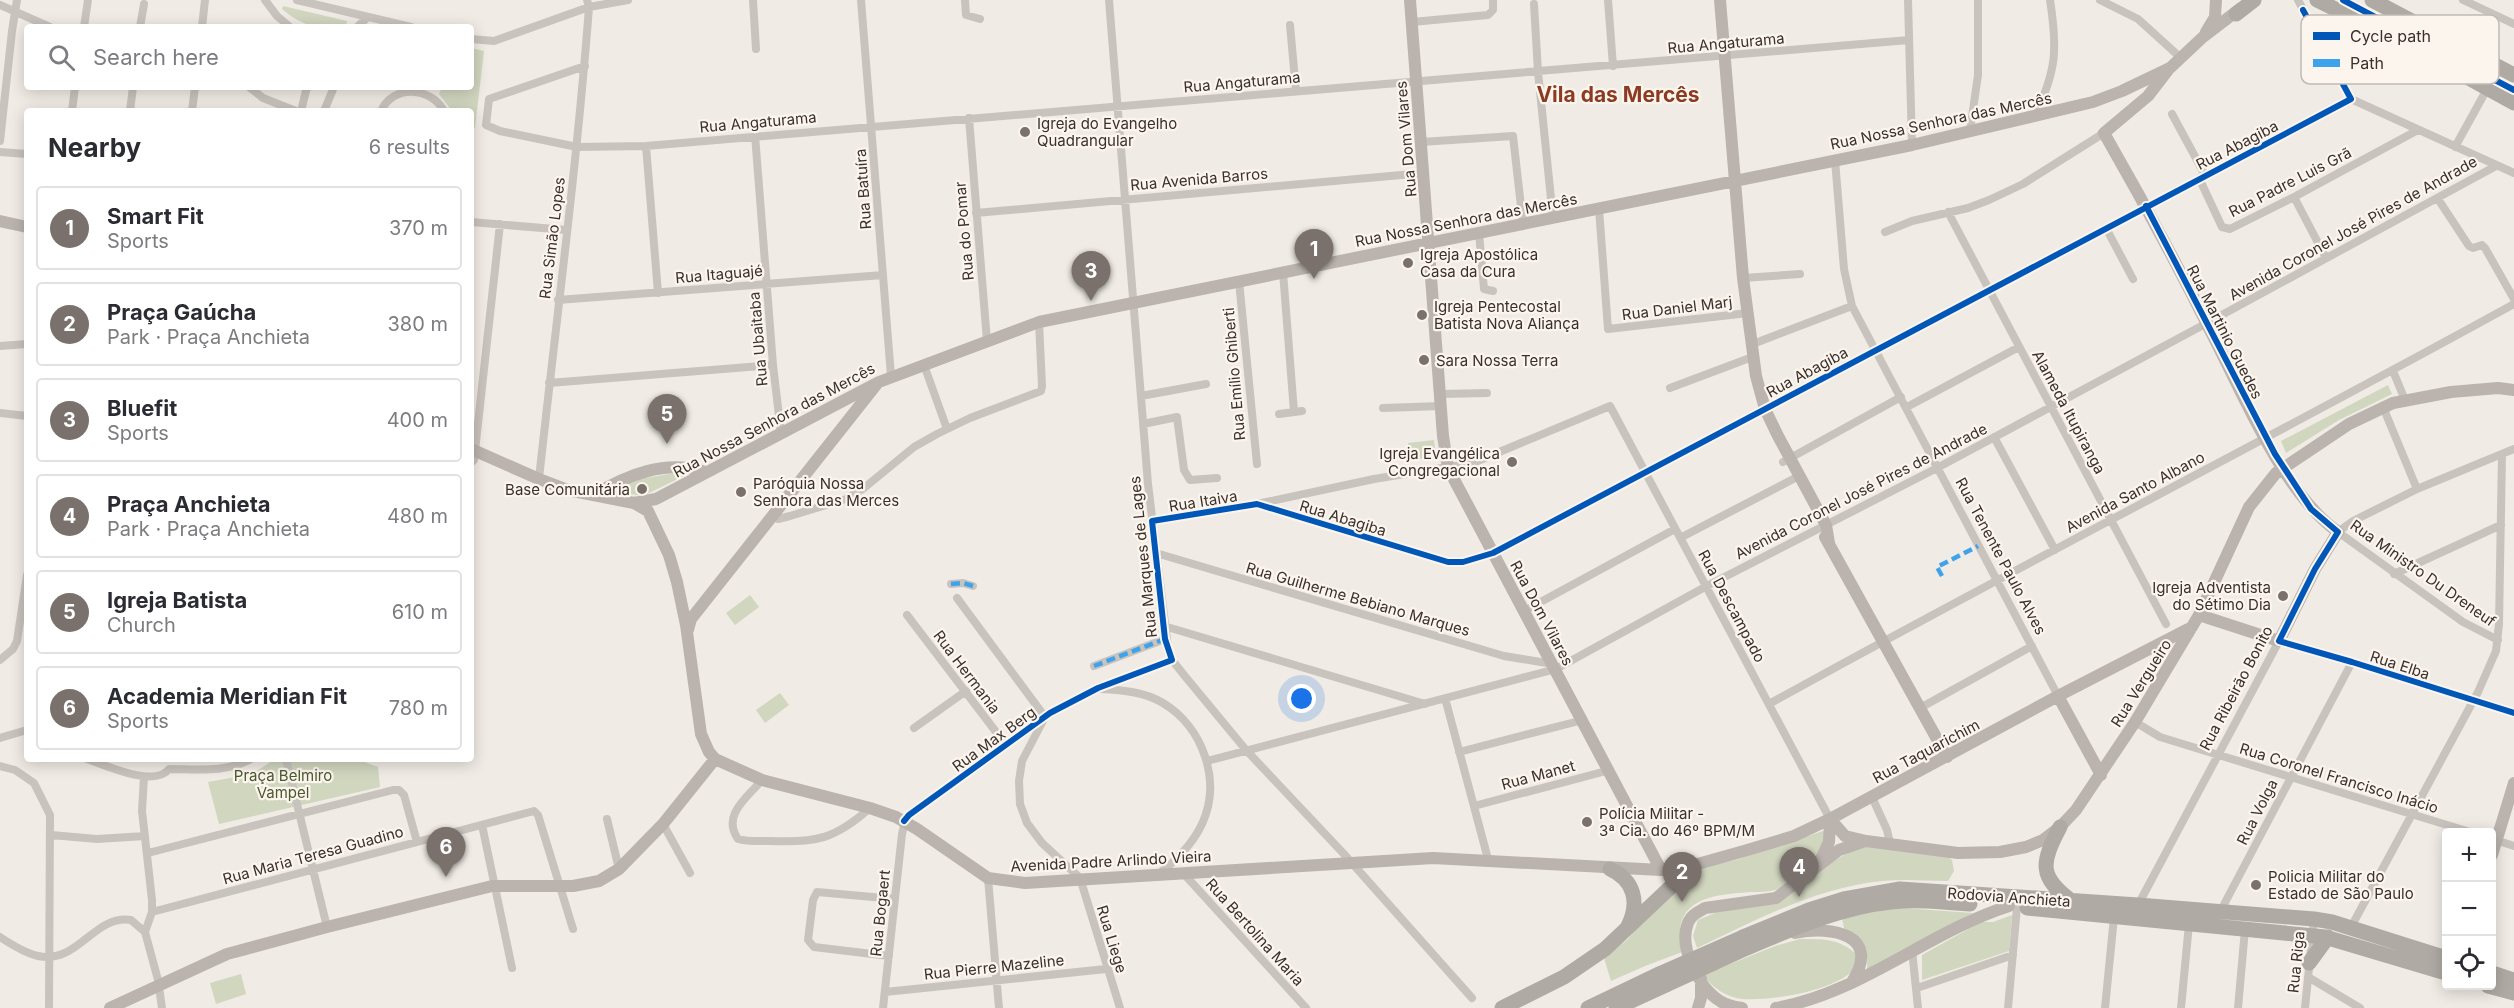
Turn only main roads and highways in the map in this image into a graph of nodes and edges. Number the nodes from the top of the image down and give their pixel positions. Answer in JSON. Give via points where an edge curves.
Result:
{"nodes":[{"id":1,"x":1410,"y":0,"type":"edge"},
{"id":2,"x":1719,"y":0,"type":"edge"},
{"id":3,"x":2218,"y":0,"type":"edge"},
{"id":4,"x":2248,"y":0,"type":"edge"},
{"id":5,"x":2254,"y":0,"type":"edge"},
{"id":6,"x":2317,"y":0,"type":"edge"},
{"id":7,"x":2372,"y":0,"type":"edge"},
{"id":8,"x":2236,"y":14,"type":"junction"},
{"id":9,"x":2347,"y":15,"type":"edge"},
{"id":10,"x":2400,"y":15,"type":"edge"},
{"id":11,"x":2203,"y":37,"type":"junction"},
{"id":12,"x":2499,"y":67,"type":"edge"},
{"id":13,"x":2170,"y":68,"type":"junction"},
{"id":14,"x":2514,"y":75,"type":"edge"},
{"id":15,"x":2478,"y":84,"type":"edge"},
{"id":16,"x":2514,"y":103,"type":"edge"},
{"id":17,"x":1736,"y":179,"type":"junction"},
{"id":18,"x":0,"y":221,"type":"edge"},
{"id":19,"x":24,"y":226,"type":"edge"},
{"id":20,"x":1429,"y":243,"type":"junction"},
{"id":21,"x":1746,"y":313,"type":"junction"},
{"id":22,"x":879,"y":382,"type":"junction"},
{"id":23,"x":2514,"y":390,"type":"edge"},
{"id":24,"x":2480,"y":391,"type":"junction"},
{"id":25,"x":2514,"y":397,"type":"edge"},
{"id":26,"x":843,"y":400,"type":"junction"},
{"id":27,"x":1762,"y":410,"type":"junction"},
{"id":28,"x":851,"y":416,"type":"junction"},
{"id":29,"x":474,"y":449,"type":"edge"},
{"id":30,"x":2284,"y":467,"type":"junction"},
{"id":31,"x":705,"y":472,"type":"junction"},
{"id":32,"x":594,"y":495,"type":"junction"},
{"id":33,"x":656,"y":499,"type":"junction"},
{"id":34,"x":634,"y":503,"type":"junction"},
{"id":35,"x":648,"y":511,"type":"junction"},
{"id":36,"x":2338,"y":532,"type":"joint"},
{"id":37,"x":683,"y":608,"type":"junction"},
{"id":38,"x":2199,"y":615,"type":"junction"},
{"id":39,"x":691,"y":620,"type":"junction"},
{"id":40,"x":2192,"y":627,"type":"junction"},
{"id":41,"x":688,"y":637,"type":"junction"},
{"id":42,"x":2279,"y":641,"type":"joint"},
{"id":43,"x":2058,"y":696,"type":"junction"},
{"id":44,"x":1947,"y":757,"type":"junction"},
{"id":45,"x":715,"y":759,"type":"junction"},
{"id":46,"x":2101,"y":775,"type":"junction"},
{"id":47,"x":2514,"y":783,"type":"edge"},
{"id":48,"x":1830,"y":819,"type":"junction"},
{"id":49,"x":2060,"y":827,"type":"junction"},
{"id":50,"x":2496,"y":834,"type":"edge"},
{"id":51,"x":1866,"y":841,"type":"junction"},
{"id":52,"x":1694,"y":865,"type":"junction"},
{"id":53,"x":1817,"y":866,"type":"junction"},
{"id":54,"x":1610,"y":869,"type":"junction"},
{"id":55,"x":1661,"y":870,"type":"junction"},
{"id":56,"x":2073,"y":902,"type":"junction"},
{"id":57,"x":2013,"y":907,"type":"junction"},
{"id":58,"x":1627,"y":929,"type":"junction"},
{"id":59,"x":2328,"y":937,"type":"junction"},
{"id":60,"x":1770,"y":938,"type":"junction"},
{"id":61,"x":1746,"y":942,"type":"junction"},
{"id":62,"x":2442,"y":957,"type":"edge"},
{"id":63,"x":2308,"y":970,"type":"road end"},
{"id":64,"x":2442,"y":972,"type":"edge"},
{"id":65,"x":2496,"y":974,"type":"edge"},
{"id":66,"x":1663,"y":980,"type":"junction"},
{"id":67,"x":1701,"y":980,"type":"junction"},
{"id":68,"x":2514,"y":980,"type":"edge"},
{"id":69,"x":1851,"y":983,"type":"junction"},
{"id":70,"x":2496,"y":988,"type":"edge"},
{"id":71,"x":2514,"y":993,"type":"edge"},
{"id":72,"x":110,"y":1008,"type":"edge"},
{"id":73,"x":1502,"y":1008,"type":"edge"},
{"id":74,"x":1588,"y":1008,"type":"edge"},
{"id":75,"x":1616,"y":1008,"type":"edge"},
{"id":76,"x":1698,"y":1008,"type":"edge"},
{"id":77,"x":1742,"y":1008,"type":"edge"},
{"id":78,"x":1776,"y":1008,"type":"edge"}],
"edges":[{"from":1,"to":20,"type":"main road","name":"Rua Dom Vilares"},
{"from":2,"to":17,"type":"main road"},
{"from":3,"to":8,"type":"main road"},
{"from":3,"to":11,"type":"main road","via":[[2214,21]]},
{"from":4,"to":8,"type":"main road","name":"Rua Nossa Senhora das Mercês"},
{"from":5,"to":8,"type":"highway"},
{"from":6,"to":9,"type":"highway"},
{"from":7,"to":10,"type":"highway"},
{"from":8,"to":11,"type":"main road","name":"Rua Nossa Senhora das Mercês"},
{"from":11,"to":13,"type":"main road","name":"Rua Nossa Senhora das Mercês"},
{"from":12,"to":14,"type":"highway"},
{"from":13,"to":17,"type":"main road","name":"Rua Nossa Senhora das Mercês","via":[[2107,98],[2035,117]]},
{"from":13,"to":30,"type":"main road","name":"Rua Martinio Guedes","via":[[2132,112],[2104,133]]},
{"from":15,"to":16,"type":"highway"},
{"from":17,"to":20,"type":"main road","name":"Rua Nossa Senhora das Mercês"},
{"from":17,"to":21,"type":"main road"},
{"from":18,"to":19,"type":"main road"},
{"from":20,"to":22,"type":"main road","name":"Rua Nossa Senhora das Mercês","via":[[1039,322]]},
{"from":20,"to":55,"type":"main road","name":"Rua Dom Vilares","via":[[1448,468]]},
{"from":21,"to":27,"type":"main road"},
{"from":21,"to":27,"type":"main road","via":[[1747,359]]},
{"from":22,"to":26,"type":"main road","name":"Rua Nossa Senhora das Mercês"},
{"from":22,"to":28,"type":"main road"},
{"from":23,"to":24,"type":"main road","name":"Rua Vergueiro"},
{"from":24,"to":25,"type":"main road","name":"Rua Vergueiro"},
{"from":24,"to":30,"type":"main road","name":"Rua Vergueiro","via":[[2435,394],[2383,407],[2349,424]]},
{"from":26,"to":28,"type":"main road"},
{"from":26,"to":31,"type":"main road","name":"Rua Nossa Senhora das Mercês"},
{"from":27,"to":44,"type":"main road","via":[[1829,543]]},
{"from":28,"to":39,"type":"main road"},
{"from":29,"to":32,"type":"main road","via":[[539,480]]},
{"from":30,"to":36,"type":"main road","name":"Rua Ministro Du Dreneuf","via":[[2311,509]]},
{"from":30,"to":38,"type":"main road","name":"Rua Vergueiro","via":[[2249,507]]},
{"from":31,"to":32,"type":"main road","via":[[679,466],[652,470],[630,476]]},
{"from":31,"to":33,"type":"main road","name":"Rua Nossa Senhora das Mercês"},
{"from":32,"to":34,"type":"main road"},
{"from":33,"to":34,"type":"main road","name":"Rua Nossa Senhora das Mercês"},
{"from":33,"to":35,"type":"main road","name":"Rua Nossa Senhora das Mercês"},
{"from":34,"to":35,"type":"main road"},
{"from":35,"to":37,"type":"main road","via":[[669,555]]},
{"from":36,"to":42,"type":"main road","name":"Rua Ribeirão Bonito"},
{"from":37,"to":39,"type":"main road"},
{"from":37,"to":41,"type":"main road"},
{"from":38,"to":40,"type":"main road","name":"Rua Vergueiro"},
{"from":38,"to":42,"type":"main road","name":"Rua Elba"},
{"from":39,"to":41,"type":"main road"},
{"from":40,"to":43,"type":"main road","name":"Rua Taquarichim"},
{"from":40,"to":46,"type":"main road","name":"Rua Vergueiro"},
{"from":41,"to":45,"type":"main road","via":[[701,734]]},
{"from":43,"to":44,"type":"main road","name":"Rua Taquarichim"},
{"from":43,"to":46,"type":"main road","name":"Rua Tenente Paulo Alves"},
{"from":44,"to":48,"type":"main road","name":"Rua Taquarichim"},
{"from":45,"to":54,"type":"main road","name":"Avenida Padre Arlindo Vieira","via":[[762,780],[870,808],[904,821],[988,878],[1025,883],[1433,858]]},
{"from":45,"to":72,"type":"main road","via":[[663,824],[619,869],[599,881],[561,886],[495,885],[327,927],[227,954]]},
{"from":46,"to":49,"type":"main road","name":"Rua Vergueiro"},
{"from":47,"to":50,"type":"main road"},
{"from":48,"to":51,"type":"main road","via":[[1845,836]]},
{"from":48,"to":52,"type":"main road","name":"Rua Taquarichim","via":[[1794,836]]},
{"from":48,"to":53,"type":"main road","via":[[1829,842]]},
{"from":49,"to":51,"type":"main road","name":"Rua Vergueiro","via":[[2043,840],[2000,852],[1958,853]]},
{"from":49,"to":56,"type":"highway","via":[[2045,859],[2045,870],[2056,890]]},
{"from":51,"to":53,"type":"main road","via":[[1839,850]]},
{"from":52,"to":55,"type":"main road","name":"Rua Taquarichim"},
{"from":52,"to":58,"type":"highway"},
{"from":53,"to":67,"type":"main road","via":[[1776,898],[1719,904],[1695,913],[1689,921],[1685,944]]},
{"from":54,"to":55,"type":"main road","name":"Avenida Padre Arlindo Vieira"},
{"from":54,"to":58,"type":"highway","via":[[1624,877],[1633,891],[1635,908]]},
{"from":56,"to":61,"type":"highway","name":"Rodovia Anchieta","via":[[1924,890],[1879,891],[1809,910]]},
{"from":56,"to":62,"type":"highway","name":"Rodovia Anchieta","via":[[2314,919]]},
{"from":57,"to":59,"type":"highway","name":"Rodovia Anchieta"},
{"from":57,"to":60,"type":"highway","name":"Rodovia Anchieta","via":[[1891,902],[1803,923]]},
{"from":57,"to":69,"type":"main road","via":[[1974,919]]},
{"from":58,"to":73,"type":"highway","via":[[1578,969]]},
{"from":59,"to":63,"type":"highway"},
{"from":59,"to":64,"type":"highway","name":"Rodovia Anchieta"},
{"from":60,"to":61,"type":"highway","name":"Rodovia Anchieta"},
{"from":60,"to":69,"type":"main road","via":[[1817,930],[1851,938],[1860,948],[1862,961]]},
{"from":61,"to":66,"type":"highway","name":"Rodovia Anchieta","bridge":true},
{"from":65,"to":68,"type":"highway"},
{"from":66,"to":74,"type":"highway","name":"Rodovia Anchieta"},
{"from":66,"to":75,"type":"highway","name":"Rodovia Anchieta"},
{"from":67,"to":76,"type":"main road"},
{"from":67,"to":77,"type":"main road","via":[[1719,1001]]},
{"from":69,"to":78,"type":"main road","via":[[1810,1001]]},
{"from":70,"to":71,"type":"highway"}]}
